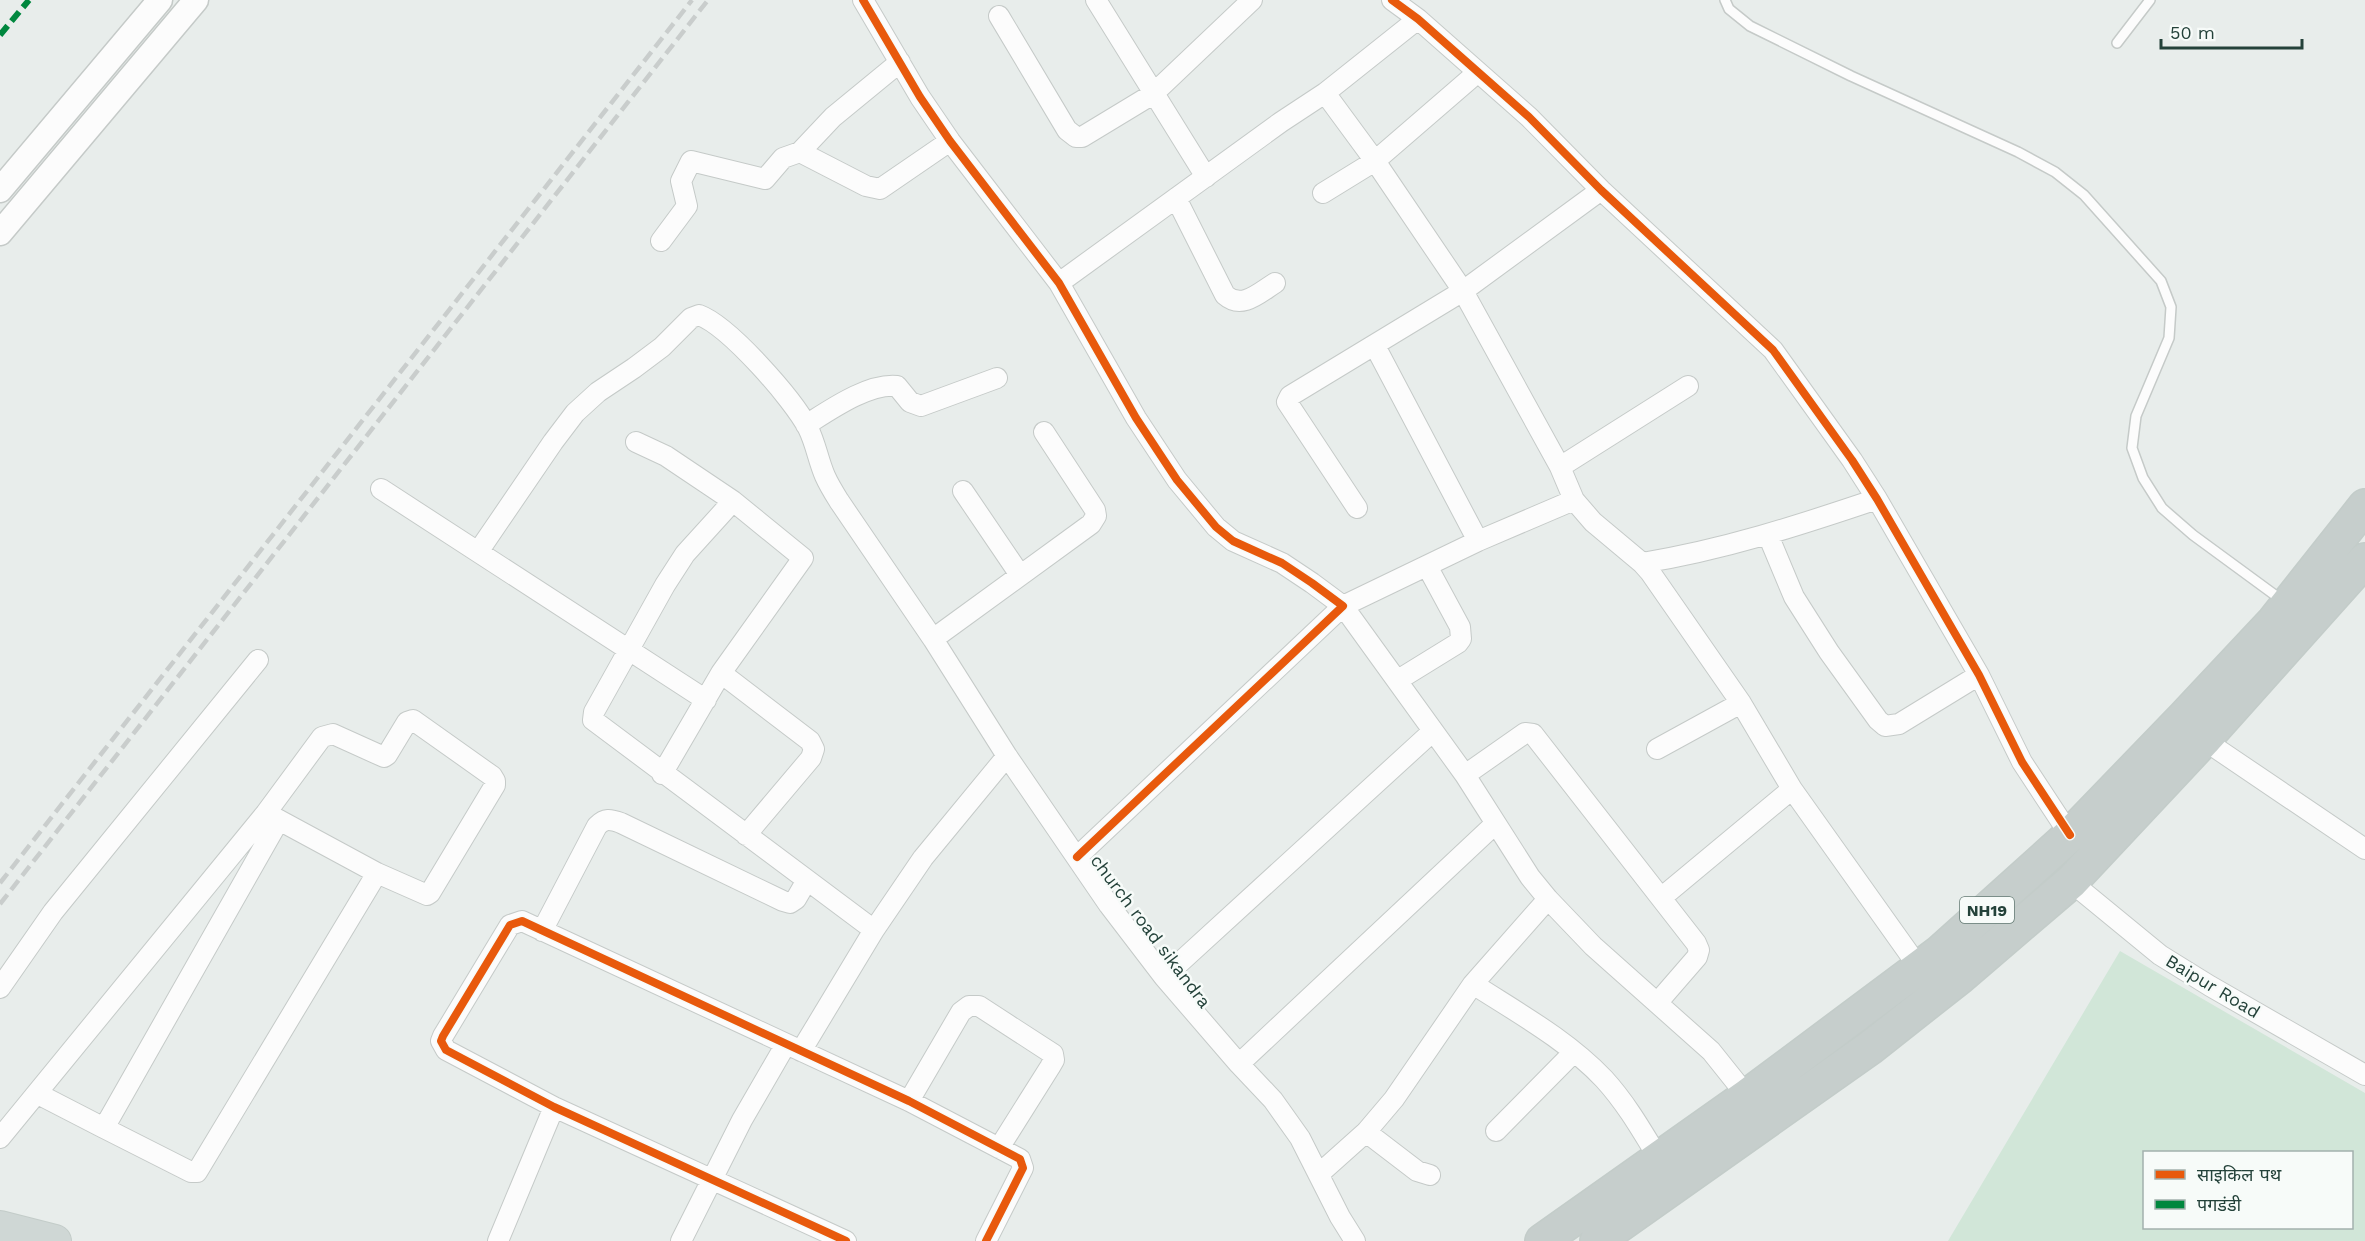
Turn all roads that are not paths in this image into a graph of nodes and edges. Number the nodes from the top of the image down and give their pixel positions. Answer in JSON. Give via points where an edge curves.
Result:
{"nodes":[{"id":1,"x":160,"y":0,"type":"edge"},
{"id":2,"x":196,"y":0,"type":"edge"},
{"id":3,"x":863,"y":0,"type":"edge"},
{"id":4,"x":1096,"y":0,"type":"edge"},
{"id":5,"x":1252,"y":0,"type":"edge"},
{"id":6,"x":1392,"y":0,"type":"edge"},
{"id":7,"x":1725,"y":0,"type":"edge"},
{"id":8,"x":2150,"y":0,"type":"edge"},
{"id":9,"x":999,"y":16,"type":"dead end"},
{"id":10,"x":1419,"y":19,"type":"junction"},
{"id":11,"x":2116,"y":43,"type":"dead end"},
{"id":12,"x":900,"y":62,"type":"junction"},
{"id":13,"x":1478,"y":72,"type":"junction"},
{"id":14,"x":1325,"y":93,"type":"junction"},
{"id":15,"x":1153,"y":94,"type":"junction"},
{"id":16,"x":950,"y":141,"type":"junction"},
{"id":17,"x":800,"y":152,"type":"junction"},
{"id":18,"x":1375,"y":161,"type":"junction"},
{"id":19,"x":1206,"y":177,"type":"junction"},
{"id":20,"x":0,"y":190,"type":"edge"},
{"id":21,"x":1601,"y":190,"type":"junction"},
{"id":22,"x":1323,"y":193,"type":"dead end"},
{"id":23,"x":1176,"y":198,"type":"junction"},
{"id":24,"x":0,"y":233,"type":"edge"},
{"id":25,"x":661,"y":241,"type":"dead end"},
{"id":26,"x":1059,"y":283,"type":"junction"},
{"id":27,"x":1275,"y":284,"type":"dead end"},
{"id":28,"x":1463,"y":291,"type":"junction"},
{"id":29,"x":1375,"y":346,"type":"junction"},
{"id":30,"x":996,"y":378,"type":"dead end"},
{"id":31,"x":1688,"y":386,"type":"dead end"},
{"id":32,"x":806,"y":425,"type":"junction"},
{"id":33,"x":1044,"y":432,"type":"dead end"},
{"id":34,"x":636,"y":442,"type":"dead end"},
{"id":35,"x":1560,"y":467,"type":"junction"},
{"id":36,"x":381,"y":489,"type":"dead end"},
{"id":37,"x":963,"y":490,"type":"dead end"},
{"id":38,"x":1877,"y":499,"type":"junction"},
{"id":39,"x":1574,"y":500,"type":"junction"},
{"id":40,"x":733,"y":501,"type":"junction"},
{"id":41,"x":2365,"y":506,"type":"edge"},
{"id":42,"x":1357,"y":508,"type":"dead end"},
{"id":43,"x":1768,"y":535,"type":"junction"},
{"id":44,"x":1478,"y":541,"type":"junction"},
{"id":45,"x":478,"y":552,"type":"junction"},
{"id":46,"x":2365,"y":560,"type":"edge"},
{"id":47,"x":1642,"y":563,"type":"junction"},
{"id":48,"x":1427,"y":566,"type":"junction"},
{"id":49,"x":1020,"y":575,"type":"junction"},
{"id":50,"x":2287,"y":604,"type":"junction"},
{"id":51,"x":1342,"y":606,"type":"junction"},
{"id":52,"x":933,"y":639,"type":"junction"},
{"id":53,"x":630,"y":649,"type":"junction"},
{"id":54,"x":258,"y":660,"type":"dead end"},
{"id":55,"x":721,"y":673,"type":"junction"},
{"id":56,"x":1979,"y":675,"type":"junction"},
{"id":57,"x":1398,"y":680,"type":"junction"},
{"id":58,"x":706,"y":700,"type":"junction"},
{"id":59,"x":1741,"y":703,"type":"junction"},
{"id":60,"x":1432,"y":732,"type":"junction"},
{"id":61,"x":2204,"y":740,"type":"junction"},
{"id":62,"x":1657,"y":749,"type":"dead end"},
{"id":63,"x":1007,"y":756,"type":"junction"},
{"id":64,"x":662,"y":774,"type":"junction"},
{"id":65,"x":1465,"y":775,"type":"junction"},
{"id":66,"x":1792,"y":789,"type":"junction"},
{"id":67,"x":273,"y":816,"type":"junction"},
{"id":68,"x":1495,"y":824,"type":"junction"},
{"id":69,"x":746,"y":835,"type":"junction"},
{"id":70,"x":2070,"y":835,"type":"junction"},
{"id":71,"x":2365,"y":849,"type":"edge"},
{"id":72,"x":1077,"y":857,"type":"junction"},
{"id":73,"x":377,"y":873,"type":"junction"},
{"id":74,"x":807,"y":880,"type":"junction"},
{"id":75,"x":2071,"y":882,"type":"junction"},
{"id":76,"x":1661,"y":898,"type":"junction"},
{"id":77,"x":1548,"y":899,"type":"junction"},
{"id":78,"x":874,"y":930,"type":"junction"},
{"id":79,"x":542,"y":931,"type":"junction"},
{"id":80,"x":1920,"y":969,"type":"junction"},
{"id":81,"x":1164,"y":977,"type":"junction"},
{"id":82,"x":1473,"y":984,"type":"junction"},
{"id":83,"x":0,"y":988,"type":"edge"},
{"id":84,"x":1658,"y":1002,"type":"junction"},
{"id":85,"x":793,"y":1048,"type":"junction"},
{"id":86,"x":1574,"y":1052,"type":"junction"},
{"id":87,"x":1239,"y":1064,"type":"junction"},
{"id":88,"x":2365,"y":1075,"type":"edge"},
{"id":89,"x":38,"y":1094,"type":"junction"},
{"id":90,"x":1748,"y":1096,"type":"junction"},
{"id":91,"x":909,"y":1101,"type":"junction"},
{"id":92,"x":554,"y":1107,"type":"junction"},
{"id":93,"x":104,"y":1128,"type":"junction"},
{"id":94,"x":1496,"y":1131,"type":"dead end"},
{"id":95,"x":1366,"y":1132,"type":"junction"},
{"id":96,"x":0,"y":1137,"type":"edge"},
{"id":97,"x":999,"y":1148,"type":"junction"},
{"id":98,"x":1659,"y":1159,"type":"junction"},
{"id":99,"x":1319,"y":1174,"type":"junction"},
{"id":100,"x":1430,"y":1175,"type":"dead end"},
{"id":101,"x":713,"y":1180,"type":"junction"},
{"id":102,"x":0,"y":1227,"type":"edge"},
{"id":103,"x":56,"y":1241,"type":"edge"},
{"id":104,"x":498,"y":1241,"type":"edge"},
{"id":105,"x":681,"y":1241,"type":"edge"},
{"id":106,"x":846,"y":1241,"type":"edge"},
{"id":107,"x":986,"y":1241,"type":"edge"},
{"id":108,"x":1355,"y":1241,"type":"edge"},
{"id":109,"x":1542,"y":1241,"type":"edge"},
{"id":110,"x":1597,"y":1241,"type":"edge"}],
"edges":[{"from":1,"to":20,"type":"street"},
{"from":2,"to":24,"type":"street"},
{"from":3,"to":12,"type":"street"},
{"from":4,"to":15,"type":"street"},
{"from":5,"to":15,"type":"street"},
{"from":6,"to":10,"type":"street"},
{"from":7,"to":50,"type":"lane","via":[[1729,9],[1750,26],[2018,152],[2055,172],[2084,195],[2161,280],[2172,308],[2169,338],[2136,416],[2132,448],[2143,478],[2162,508]]},
{"from":8,"to":11,"type":"lane"},
{"from":9,"to":15,"type":"street","via":[[1067,130],[1076,136],[1082,137]]},
{"from":10,"to":13,"type":"street"},
{"from":10,"to":14,"type":"street"},
{"from":12,"to":16,"type":"street"},
{"from":12,"to":17,"type":"street","via":[[833,117]]},
{"from":13,"to":18,"type":"street"},
{"from":13,"to":21,"type":"street"},
{"from":14,"to":18,"type":"street"},
{"from":14,"to":19,"type":"street"},
{"from":15,"to":19,"type":"street"},
{"from":16,"to":17,"type":"street","via":[[880,189],[866,186]]},
{"from":16,"to":26,"type":"street"},
{"from":17,"to":25,"type":"street","via":[[783,159],[765,179],[691,161],[681,181],[686,210]]},
{"from":18,"to":22,"type":"street"},
{"from":18,"to":28,"type":"street"},
{"from":19,"to":23,"type":"street"},
{"from":21,"to":28,"type":"street"},
{"from":21,"to":38,"type":"street","via":[[1773,350]]},
{"from":23,"to":26,"type":"street"},
{"from":23,"to":27,"type":"street","via":[[1232,301],[1240,303]]},
{"from":26,"to":51,"type":"street","via":[[1136,418],[1177,480],[1216,527],[1233,541],[1282,563]]},
{"from":28,"to":29,"type":"street"},
{"from":28,"to":35,"type":"street"},
{"from":29,"to":42,"type":"street","via":[[1290,396],[1287,402]]},
{"from":29,"to":44,"type":"street"},
{"from":30,"to":32,"type":"street","via":[[921,406],[910,402],[894,385],[839,404]]},
{"from":31,"to":35,"type":"street"},
{"from":32,"to":45,"type":"street","name":"church road sikandra","via":[[779,388],[732,338],[710,319],[699,315],[691,318],[662,347],[575,413]]},
{"from":32,"to":52,"type":"street","name":"church road sikandra","via":[[839,501]]},
{"from":33,"to":49,"type":"street","via":[[1096,516],[1091,524]]},
{"from":34,"to":40,"type":"street","via":[[666,456]]},
{"from":35,"to":39,"type":"street"},
{"from":36,"to":45,"type":"street"},
{"from":37,"to":49,"type":"street"},
{"from":38,"to":43,"type":"street"},
{"from":38,"to":56,"type":"street"},
{"from":39,"to":44,"type":"street"},
{"from":39,"to":47,"type":"street","via":[[1593,522]]},
{"from":40,"to":53,"type":"street","via":[[685,554]]},
{"from":40,"to":55,"type":"street","via":[[803,558]]},
{"from":41,"to":50,"type":"highway","number":"NH19"},
{"from":43,"to":47,"type":"street","via":[[1683,557]]},
{"from":43,"to":56,"type":"street","via":[[1794,597],[1829,652],[1885,726],[1899,724]]},
{"from":44,"to":48,"type":"street"},
{"from":45,"to":53,"type":"street"},
{"from":46,"to":61,"type":"highway","number":"NH19"},
{"from":47,"to":59,"type":"street"},
{"from":48,"to":51,"type":"street"},
{"from":48,"to":57,"type":"street","via":[[1460,627],[1461,639]]},
{"from":49,"to":52,"type":"street"},
{"from":50,"to":70,"type":"highway","number":"NH19"},
{"from":51,"to":57,"type":"street"},
{"from":51,"to":72,"type":"street"},
{"from":52,"to":63,"type":"street","name":"church road sikandra"},
{"from":53,"to":58,"type":"street"},
{"from":53,"to":64,"type":"street","via":[[593,720]]},
{"from":54,"to":83,"type":"street","via":[[53,912]]},
{"from":55,"to":58,"type":"street"},
{"from":55,"to":69,"type":"street","via":[[810,741],[814,749],[811,758]]},
{"from":56,"to":70,"type":"street","via":[[2022,762]]},
{"from":57,"to":60,"type":"street"},
{"from":58,"to":64,"type":"street"},
{"from":59,"to":62,"type":"street"},
{"from":59,"to":66,"type":"street"},
{"from":60,"to":65,"type":"street"},
{"from":60,"to":81,"type":"street"},
{"from":61,"to":71,"type":"street"},
{"from":61,"to":75,"type":"highway","number":"NH19"},
{"from":63,"to":72,"type":"street","name":"church road sikandra"},
{"from":63,"to":78,"type":"street","via":[[923,858]]},
{"from":64,"to":69,"type":"street"},
{"from":65,"to":68,"type":"street"},
{"from":65,"to":76,"type":"street","via":[[1531,732]]},
{"from":66,"to":76,"type":"street"},
{"from":66,"to":80,"type":"street"},
{"from":67,"to":73,"type":"street"},
{"from":67,"to":73,"type":"street","via":[[322,737],[333,734],[384,757],[407,722],[416,721],[492,776],[495,785],[430,893],[424,894]]},
{"from":67,"to":89,"type":"street"},
{"from":67,"to":93,"type":"street"},
{"from":68,"to":77,"type":"street"},
{"from":68,"to":87,"type":"street"},
{"from":69,"to":74,"type":"street"},
{"from":70,"to":80,"type":"highway","number":"NH19"},
{"from":72,"to":81,"type":"street","name":"church road sikandra"},
{"from":73,"to":93,"type":"street","via":[[197,1172]]},
{"from":74,"to":78,"type":"street"},
{"from":74,"to":79,"type":"street","via":[[796,899],[790,903],[783,901],[621,823],[604,820],[597,826]]},
{"from":75,"to":88,"type":"street","name":"Baipur Road","via":[[2160,955]]},
{"from":75,"to":110,"type":"highway","number":"NH19","via":[[1870,1048]]},
{"from":76,"to":84,"type":"street","via":[[1699,950],[1698,957]]},
{"from":77,"to":82,"type":"street"},
{"from":77,"to":84,"type":"street","via":[[1593,946]]},
{"from":78,"to":85,"type":"street"},
{"from":79,"to":85,"type":"street"},
{"from":79,"to":92,"type":"street","via":[[522,921],[510,924],[441,1041],[446,1050]]},
{"from":80,"to":90,"type":"highway","number":"NH19"},
{"from":81,"to":87,"type":"street","name":"church road sikandra"},
{"from":82,"to":86,"type":"street"},
{"from":82,"to":95,"type":"street","via":[[1394,1099]]},
{"from":84,"to":90,"type":"street","via":[[1712,1051]]},
{"from":85,"to":91,"type":"street"},
{"from":85,"to":101,"type":"street","via":[[742,1120]]},
{"from":86,"to":94,"type":"street"},
{"from":86,"to":98,"type":"street","via":[[1603,1078],[1629,1110]]},
{"from":87,"to":99,"type":"street","name":"church road sikandra","via":[[1273,1100]]},
{"from":89,"to":93,"type":"street"},
{"from":89,"to":96,"type":"street"},
{"from":90,"to":98,"type":"highway","number":"NH19"},
{"from":91,"to":97,"type":"street"},
{"from":91,"to":97,"type":"street","via":[[962,1012],[969,1006],[979,1006],[1053,1054],[1054,1060]]},
{"from":92,"to":101,"type":"street"},
{"from":92,"to":104,"type":"street"},
{"from":95,"to":99,"type":"street"},
{"from":95,"to":100,"type":"street","via":[[1416,1171]]},
{"from":97,"to":107,"type":"street","via":[[1020,1160],[1023,1168]]},
{"from":98,"to":109,"type":"highway","number":"NH19"},
{"from":99,"to":108,"type":"street","name":"church road sikandra"},
{"from":101,"to":105,"type":"street"},
{"from":101,"to":106,"type":"street"},
{"from":102,"to":103,"type":"main road"}]}
